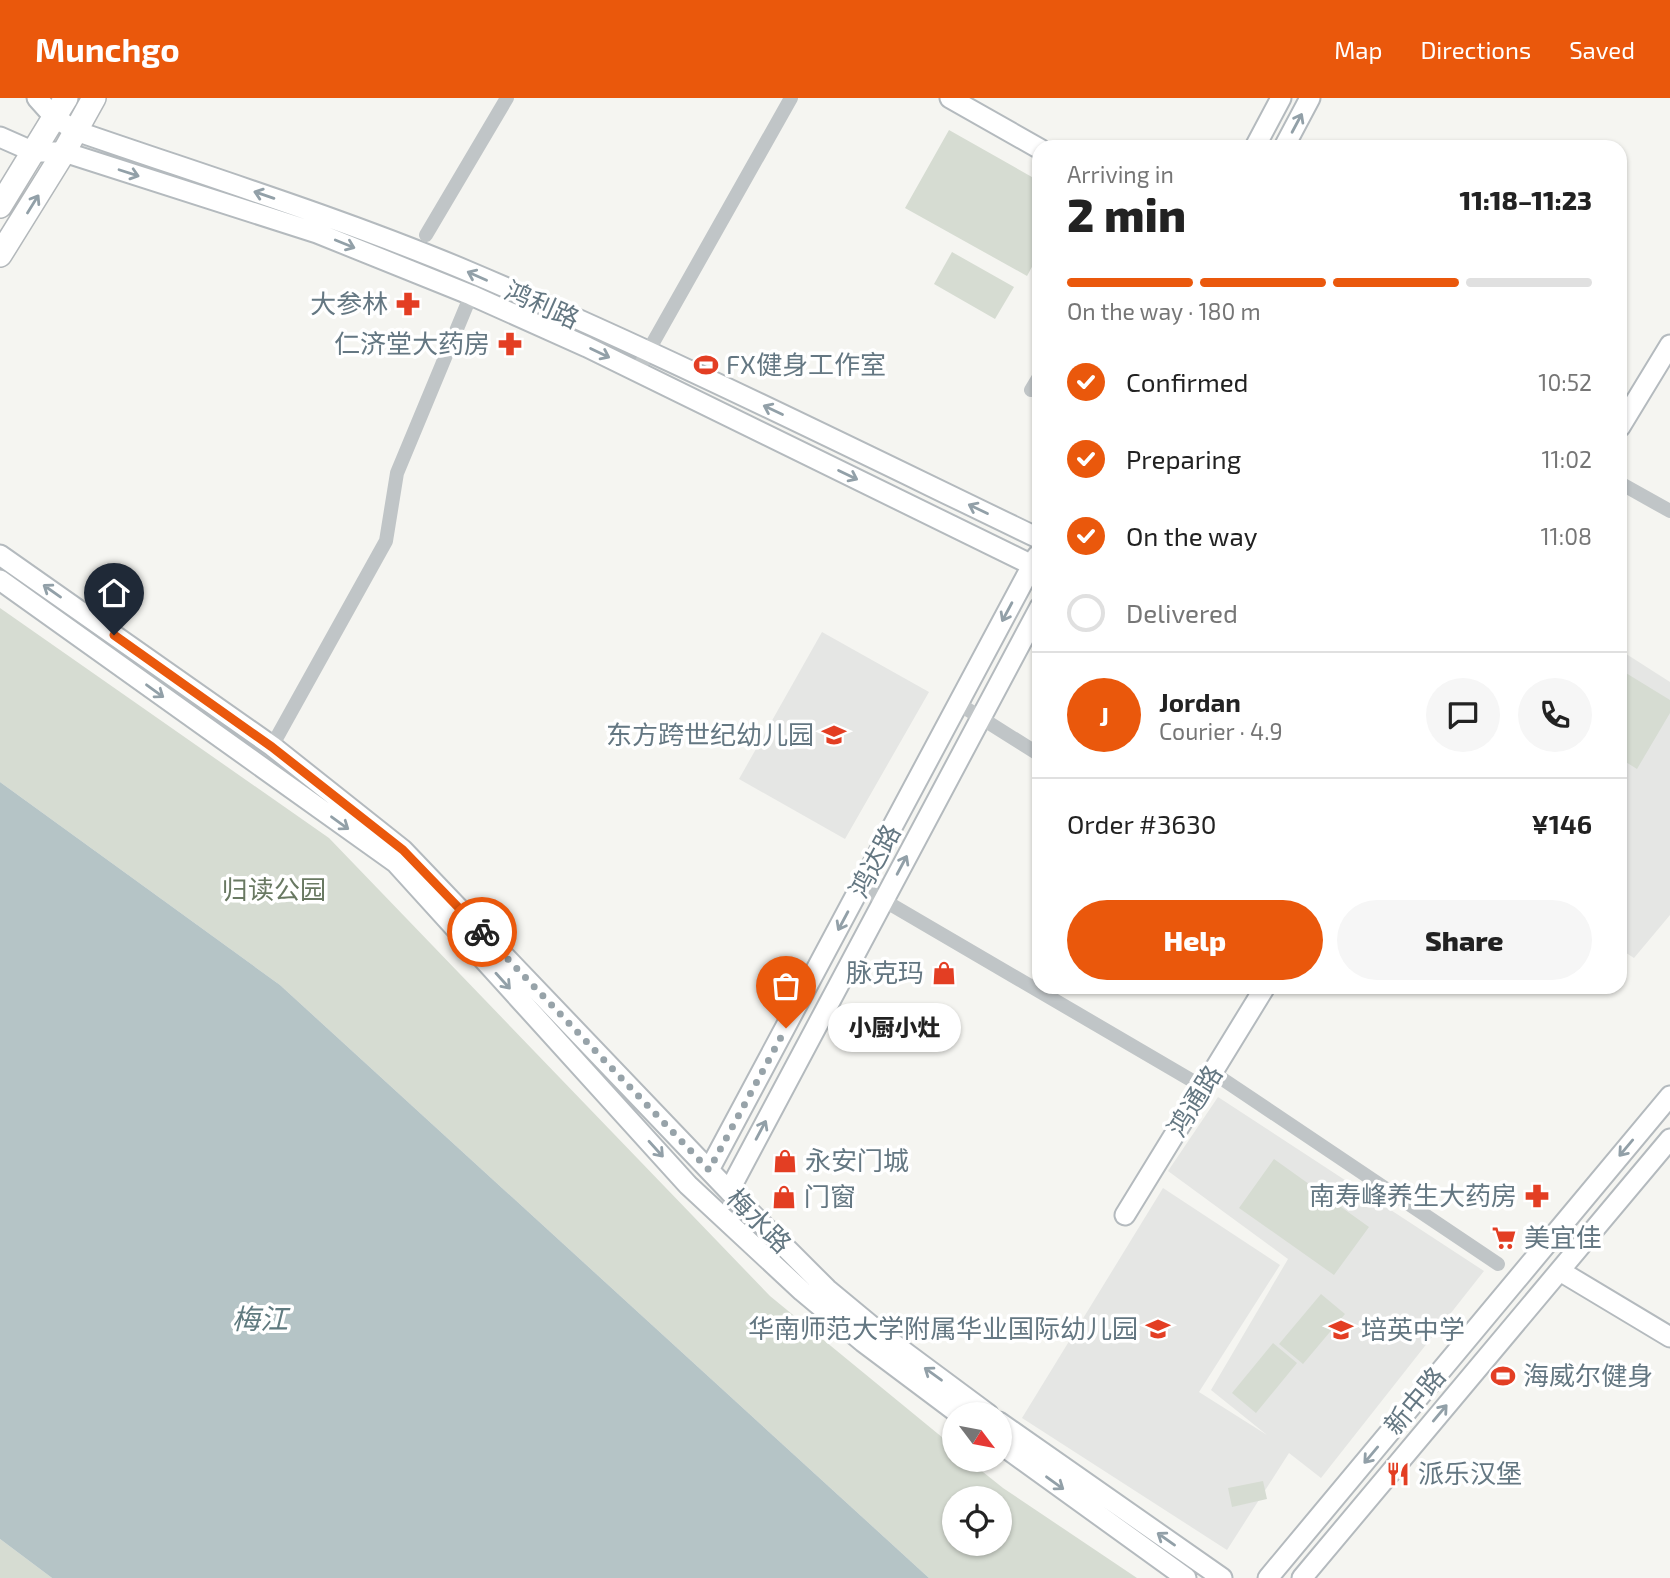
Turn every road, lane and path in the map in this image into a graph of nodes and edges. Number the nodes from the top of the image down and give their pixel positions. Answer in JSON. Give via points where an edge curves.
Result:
{"nodes":[{"id":1,"x":37,"y":98,"type":"edge"},
{"id":2,"x":94,"y":98,"type":"edge"},
{"id":3,"x":507,"y":98,"type":"edge"},
{"id":4,"x":791,"y":98,"type":"edge"},
{"id":5,"x":950,"y":98,"type":"edge"},
{"id":6,"x":1281,"y":98,"type":"edge"},
{"id":7,"x":1310,"y":98,"type":"edge"},
{"id":8,"x":60,"y":108,"type":"edge"},
{"id":9,"x":76,"y":131,"type":"junction"},
{"id":10,"x":0,"y":137,"type":"edge"},
{"id":11,"x":1259,"y":140,"type":"edge"},
{"id":12,"x":1288,"y":140,"type":"edge"},
{"id":13,"x":1032,"y":144,"type":"edge"},
{"id":14,"x":34,"y":152,"type":"junction"},
{"id":15,"x":64,"y":152,"type":"junction"},
{"id":16,"x":0,"y":205,"type":"edge"},
{"id":17,"x":426,"y":235,"type":"dead end"},
{"id":18,"x":0,"y":255,"type":"edge"},
{"id":19,"x":471,"y":295,"type":"junction"},
{"id":20,"x":1670,"y":345,"type":"edge"},
{"id":21,"x":648,"y":352,"type":"junction"},
{"id":22,"x":637,"y":371,"type":"junction"},
{"id":23,"x":1627,"y":416,"type":"edge"},
{"id":24,"x":1627,"y":487,"type":"edge"},
{"id":25,"x":1670,"y":512,"type":"edge"},
{"id":26,"x":1032,"y":535,"type":"edge"},
{"id":27,"x":0,"y":555,"type":"edge"},
{"id":28,"x":1032,"y":560,"type":"edge"},
{"id":29,"x":1032,"y":571,"type":"edge"},
{"id":30,"x":0,"y":580,"type":"edge"},
{"id":31,"x":1032,"y":622,"type":"edge"},
{"id":32,"x":959,"y":704,"type":"junction"},
{"id":33,"x":981,"y":718,"type":"junction"},
{"id":34,"x":272,"y":747,"type":"junction"},
{"id":35,"x":1032,"y":750,"type":"edge"},
{"id":36,"x":861,"y":887,"type":"junction"},
{"id":37,"x":883,"y":901,"type":"junction"},
{"id":38,"x":1032,"y":983,"type":"edge"},
{"id":39,"x":1052,"y":994,"type":"edge"},
{"id":40,"x":1261,"y":994,"type":"edge"},
{"id":41,"x":1208,"y":1080,"type":"junction"},
{"id":42,"x":1670,"y":1096,"type":"edge"},
{"id":43,"x":1670,"y":1139,"type":"edge"},
{"id":44,"x":709,"y":1170,"type":"junction"},
{"id":45,"x":729,"y":1191,"type":"junction"},
{"id":46,"x":1125,"y":1215,"type":"dead end"},
{"id":47,"x":1498,"y":1264,"type":"dead end"},
{"id":48,"x":1560,"y":1270,"type":"junction"},
{"id":49,"x":1670,"y":1337,"type":"edge"},
{"id":50,"x":943,"y":1402,"type":"edge"},
{"id":51,"x":972,"y":1402,"type":"edge"},
{"id":52,"x":1012,"y":1431,"type":"edge"},
{"id":53,"x":1012,"y":1452,"type":"edge"},
{"id":54,"x":1186,"y":1578,"type":"edge"},
{"id":55,"x":1223,"y":1578,"type":"edge"},
{"id":56,"x":1268,"y":1578,"type":"edge"},
{"id":57,"x":1302,"y":1578,"type":"edge"}],
"edges":[{"from":1,"to":8,"type":"main road","name":"鸿利路"},
{"from":2,"to":9,"type":"main road"},
{"from":3,"to":17,"type":"street"},
{"from":4,"to":21,"type":"street"},
{"from":5,"to":13,"type":"main road"},
{"from":6,"to":11,"type":"main road"},
{"from":12,"to":7,"type":"main road","one_way":true},
{"from":8,"to":9,"type":"main road","name":"鸿利路"},
{"from":8,"to":14,"type":"main road"},
{"from":9,"to":15,"type":"main road"},
{"from":21,"to":9,"type":"main road","name":"鸿利路","one_way":true,"via":[[463,270],[328,217]]},
{"from":10,"to":14,"type":"main road"},
{"from":14,"to":15,"type":"main road","name":"鸿利路"},
{"from":14,"to":16,"type":"main road"},
{"from":18,"to":15,"type":"main road","one_way":true},
{"from":15,"to":19,"type":"main road","name":"鸿利路","one_way":true,"via":[[317,233]]},
{"from":19,"to":22,"type":"main road","name":"鸿利路","one_way":true},
{"from":19,"to":34,"type":"street","via":[[397,473],[386,541]]},
{"from":20,"to":23,"type":"main road"},
{"from":21,"to":22,"type":"street"},
{"from":26,"to":21,"type":"main road","name":"鸿利路","one_way":true},
{"from":22,"to":28,"type":"main road","name":"鸿利路","one_way":true},
{"from":24,"to":25,"type":"street"},
{"from":34,"to":27,"type":"main road","name":"梅水路","one_way":true},
{"from":29,"to":32,"type":"main road","name":"鸿达路","one_way":true},
{"from":30,"to":50,"type":"main road","name":"梅水路","one_way":true,"via":[[396,863],[688,1185],[802,1291]]},
{"from":31,"to":33,"type":"main road","name":"鸿达路"},
{"from":32,"to":33,"type":"street"},
{"from":32,"to":36,"type":"main road","name":"鸿达路"},
{"from":33,"to":35,"type":"street"},
{"from":37,"to":33,"type":"main road","name":"鸿达路","one_way":true},
{"from":34,"to":44,"type":"main road","name":"梅水路","via":[[403,850]]},
{"from":36,"to":37,"type":"street"},
{"from":36,"to":44,"type":"main road","name":"鸿达路","one_way":true},
{"from":37,"to":38,"type":"street"},
{"from":45,"to":37,"type":"main road","name":"鸿达路","one_way":true},
{"from":39,"to":41,"type":"street"},
{"from":40,"to":41,"type":"main road","name":"鸿通路"},
{"from":41,"to":46,"type":"main road","name":"鸿通路"},
{"from":41,"to":47,"type":"street"},
{"from":42,"to":56,"type":"main road","name":"新中路","one_way":true},
{"from":43,"to":48,"type":"main road","name":"新中路"},
{"from":44,"to":45,"type":"main road","name":"梅水路"},
{"from":51,"to":45,"type":"main road","name":"梅水路","one_way":true,"via":[[827,1289]]},
{"from":48,"to":49,"type":"main road"},
{"from":57,"to":48,"type":"main road","name":"新中路","one_way":true},
{"from":55,"to":52,"type":"main road","one_way":true},
{"from":53,"to":54,"type":"main road","one_way":true}]}
